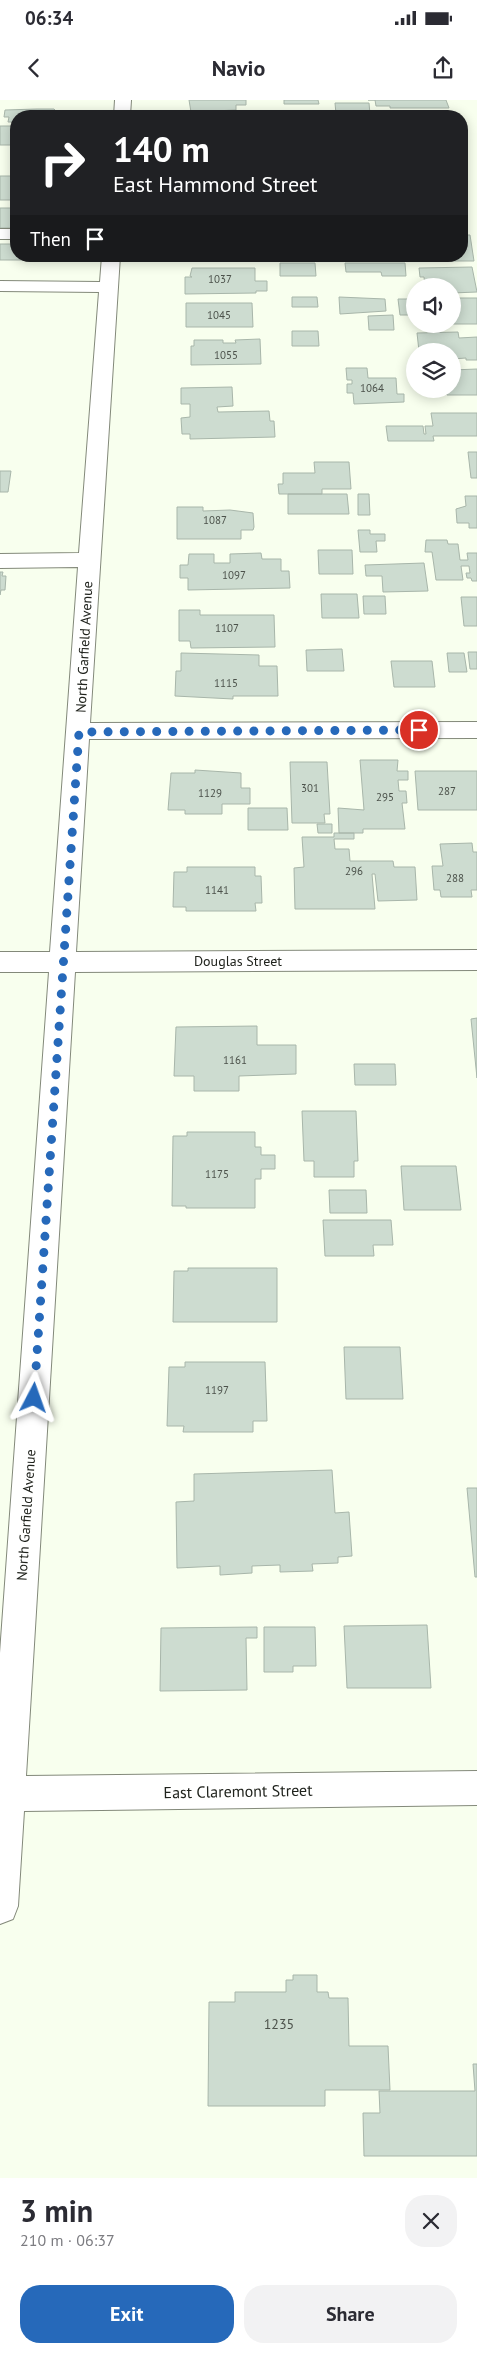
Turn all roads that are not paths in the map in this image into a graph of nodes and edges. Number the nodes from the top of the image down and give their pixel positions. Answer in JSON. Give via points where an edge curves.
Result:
{"nodes":[{"id":1,"x":110,"y":262,"type":"edge"},
{"id":2,"x":0,"y":286,"type":"edge"},
{"id":3,"x":108,"y":287,"type":"junction"},
{"id":4,"x":89,"y":560,"type":"junction"},
{"id":5,"x":0,"y":561,"type":"edge"},
{"id":6,"x":477,"y":730,"type":"edge"},
{"id":7,"x":79,"y":732,"type":"junction"},
{"id":8,"x":477,"y":960,"type":"edge"},
{"id":9,"x":0,"y":962,"type":"edge"},
{"id":10,"x":64,"y":962,"type":"junction"},
{"id":11,"x":477,"y":1788,"type":"edge"},
{"id":12,"x":4,"y":1794,"type":"edge"},
{"id":13,"x":0,"y":1906,"type":"edge"}],
"edges":[{"from":1,"to":3,"type":"street","name":"North Garfield Avenue"},
{"from":2,"to":3,"type":"street"},
{"from":3,"to":4,"type":"street","name":"North Garfield Avenue"},
{"from":4,"to":5,"type":"street"},
{"from":4,"to":7,"type":"street","name":"North Garfield Avenue"},
{"from":6,"to":7,"type":"street"},
{"from":7,"to":10,"type":"street","name":"North Garfield Avenue"},
{"from":8,"to":10,"type":"street","name":"Douglas Street"},
{"from":9,"to":10,"type":"street","name":"Douglas Street"},
{"from":10,"to":12,"type":"street","name":"North Garfield Avenue"},
{"from":11,"to":12,"type":"street","name":"East Claremont Street"},
{"from":12,"to":13,"type":"street","name":"North Garfield Avenue"}]}
